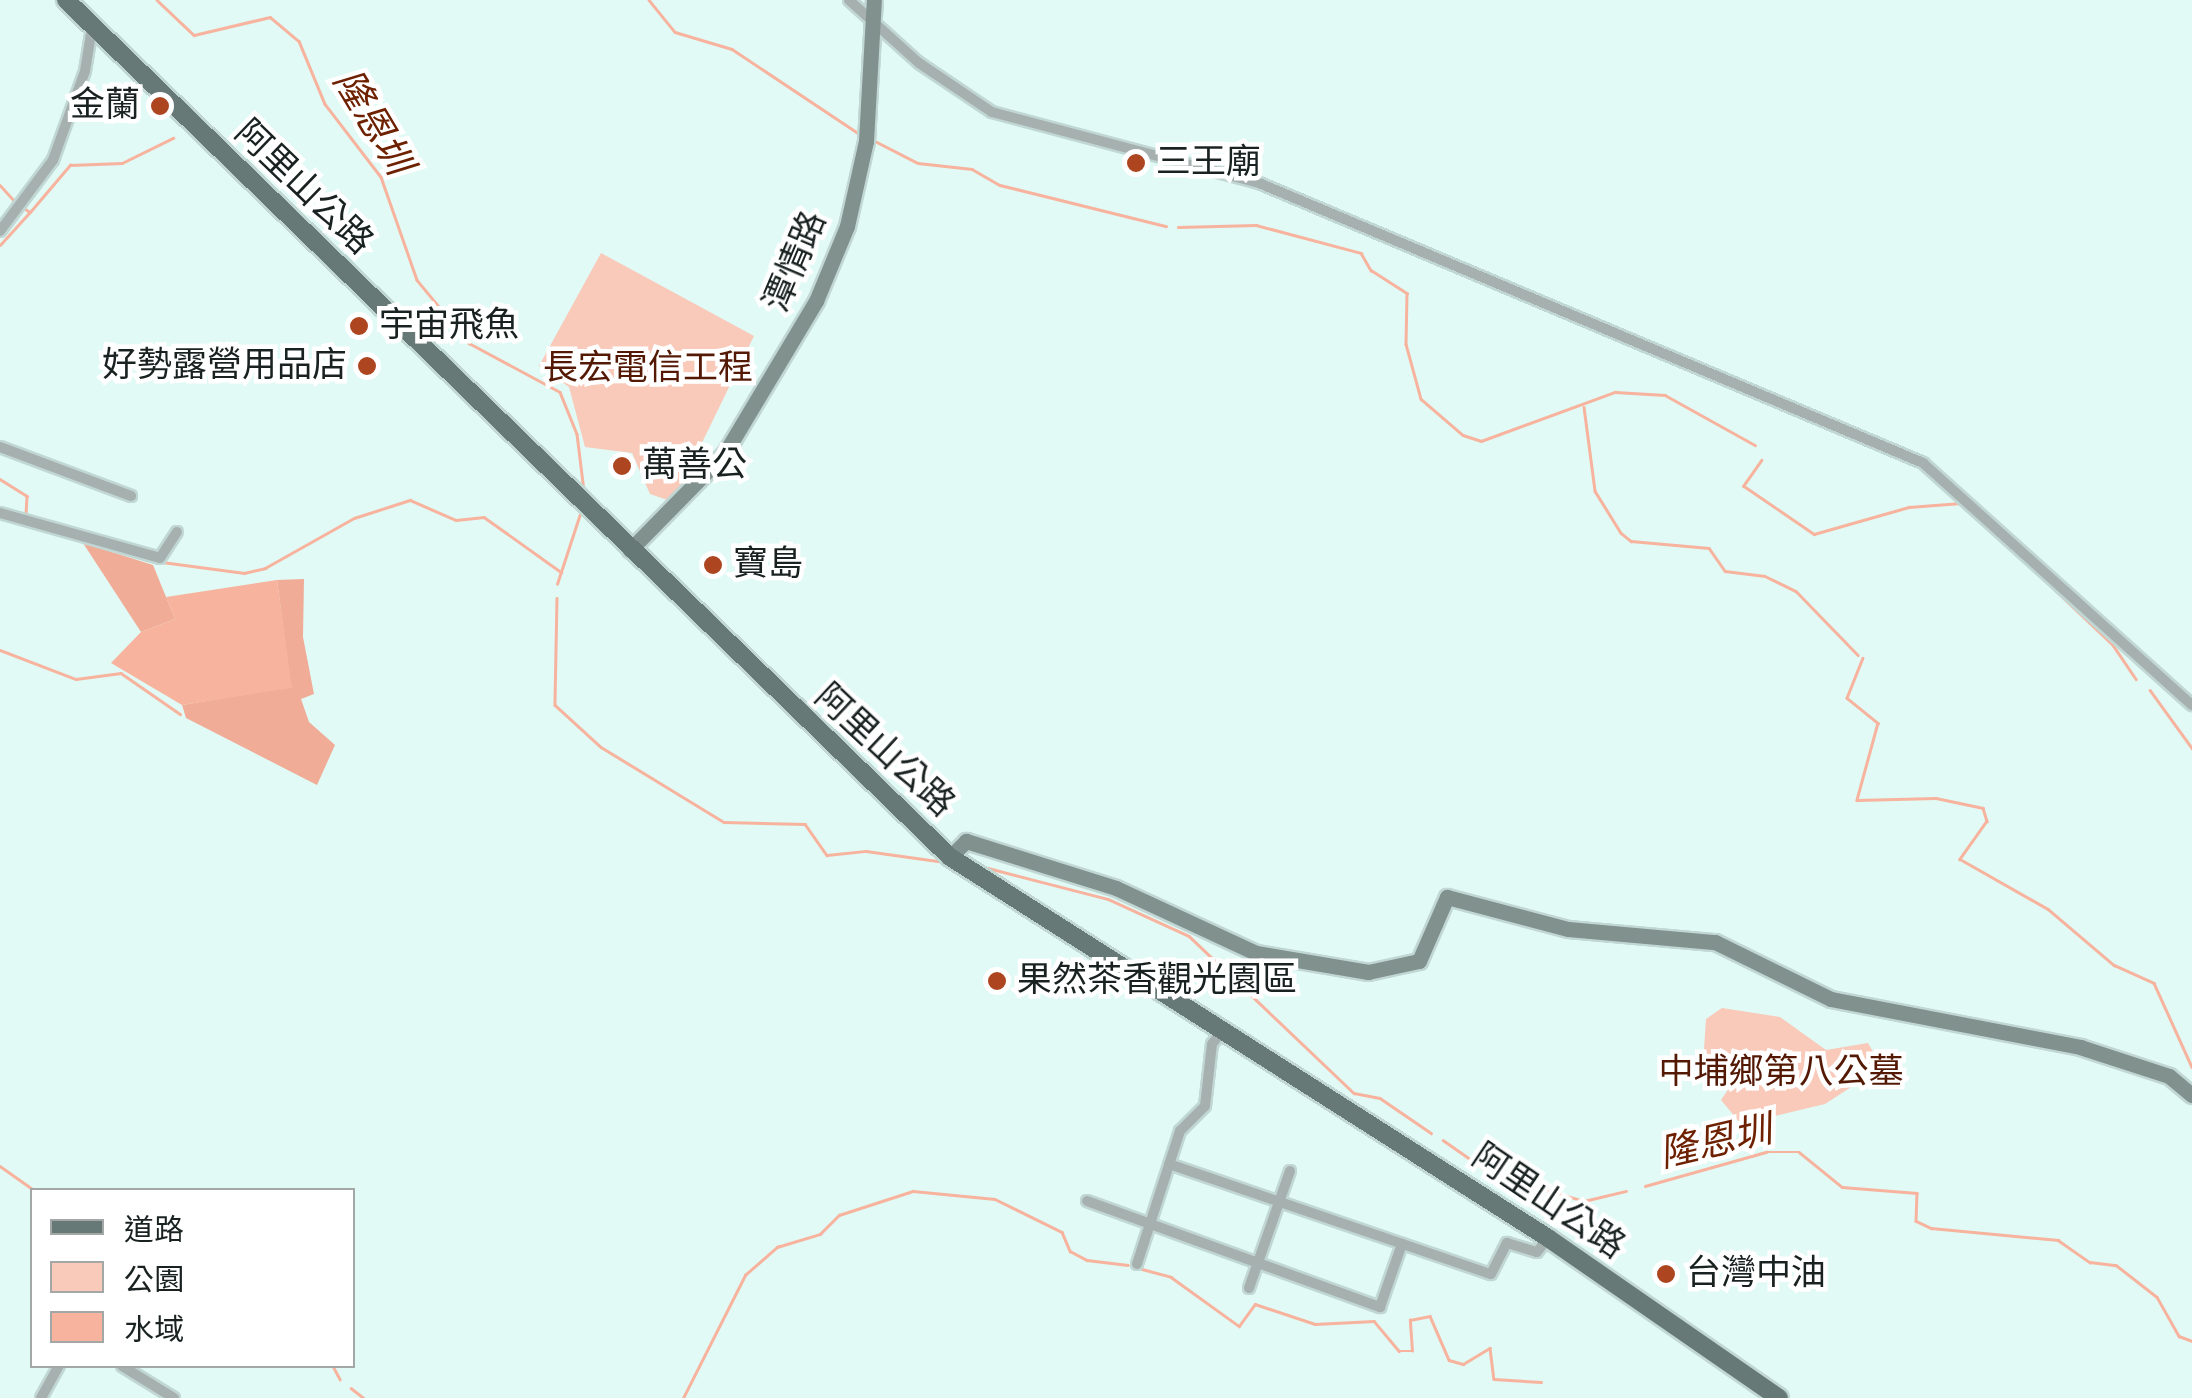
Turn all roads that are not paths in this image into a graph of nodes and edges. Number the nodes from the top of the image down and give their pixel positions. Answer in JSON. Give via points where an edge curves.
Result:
{"nodes":[{"id":1,"x":66,"y":0,"type":"edge"},
{"id":2,"x":850,"y":0,"type":"edge"},
{"id":3,"x":874,"y":0,"type":"edge"},
{"id":4,"x":875,"y":22,"type":"junction"},
{"id":5,"x":92,"y":27,"type":"junction"},
{"id":6,"x":0,"y":231,"type":"edge"},
{"id":7,"x":0,"y":447,"type":"edge"},
{"id":8,"x":131,"y":496,"type":"dead end"},
{"id":9,"x":0,"y":513,"type":"edge"},
{"id":10,"x":177,"y":532,"type":"dead end"},
{"id":11,"x":630,"y":550,"type":"junction"},
{"id":12,"x":2192,"y":705,"type":"edge"},
{"id":13,"x":950,"y":857,"type":"junction"},
{"id":14,"x":1222,"y":1031,"type":"junction"},
{"id":15,"x":2192,"y":1095,"type":"edge"},
{"id":16,"x":1168,"y":1164,"type":"junction"},
{"id":17,"x":1290,"y":1171,"type":"dead end"},
{"id":18,"x":1087,"y":1201,"type":"dead end"},
{"id":19,"x":1279,"y":1202,"type":"junction"},
{"id":20,"x":1151,"y":1225,"type":"junction"},
{"id":21,"x":1548,"y":1238,"type":"junction"},
{"id":22,"x":1402,"y":1244,"type":"junction"},
{"id":23,"x":1258,"y":1263,"type":"junction"},
{"id":24,"x":1137,"y":1264,"type":"dead end"},
{"id":25,"x":1249,"y":1288,"type":"dead end"},
{"id":26,"x":58,"y":1368,"type":"edge"},
{"id":27,"x":125,"y":1368,"type":"edge"},
{"id":28,"x":42,"y":1398,"type":"edge"},
{"id":29,"x":174,"y":1398,"type":"edge"},
{"id":30,"x":1778,"y":1398,"type":"edge"}],
"edges":[{"from":1,"to":5,"type":"main road","name":"阿里山公路"},
{"from":2,"to":4,"type":"street"},
{"from":3,"to":4,"type":"street","name":"潭情路"},
{"from":4,"to":11,"type":"street","name":"潭情路","via":[[866,142],[847,226],[816,301],[725,453]]},
{"from":4,"to":12,"type":"street","via":[[992,112],[1259,184],[1923,463]]},
{"from":5,"to":6,"type":"street","via":[[86,71],[52,160]]},
{"from":5,"to":11,"type":"main road","name":"阿里山公路"},
{"from":7,"to":8,"type":"street"},
{"from":9,"to":10,"type":"street","via":[[160,558]]},
{"from":11,"to":13,"type":"main road","name":"阿里山公路"},
{"from":13,"to":14,"type":"main road","name":"阿里山公路"},
{"from":13,"to":15,"type":"street","via":[[966,841],[1116,888],[1256,953],[1368,972],[1419,961],[1447,897],[1556,927],[1715,942],[1831,999],[2080,1047],[2122,1067],[2169,1076]]},
{"from":14,"to":16,"type":"street","via":[[1212,1044],[1206,1106],[1180,1132]]},
{"from":14,"to":21,"type":"main road","name":"阿里山公路"},
{"from":16,"to":19,"type":"street"},
{"from":16,"to":20,"type":"street"},
{"from":17,"to":19,"type":"street"},
{"from":18,"to":20,"type":"street"},
{"from":19,"to":22,"type":"street"},
{"from":19,"to":23,"type":"street"},
{"from":20,"to":23,"type":"street"},
{"from":20,"to":24,"type":"street"},
{"from":21,"to":22,"type":"street","via":[[1537,1252],[1507,1243],[1492,1274]]},
{"from":21,"to":30,"type":"main road","name":"阿里山公路"},
{"from":22,"to":23,"type":"street","via":[[1380,1307]]},
{"from":23,"to":25,"type":"street"},
{"from":26,"to":28,"type":"street"},
{"from":27,"to":29,"type":"street"}]}
